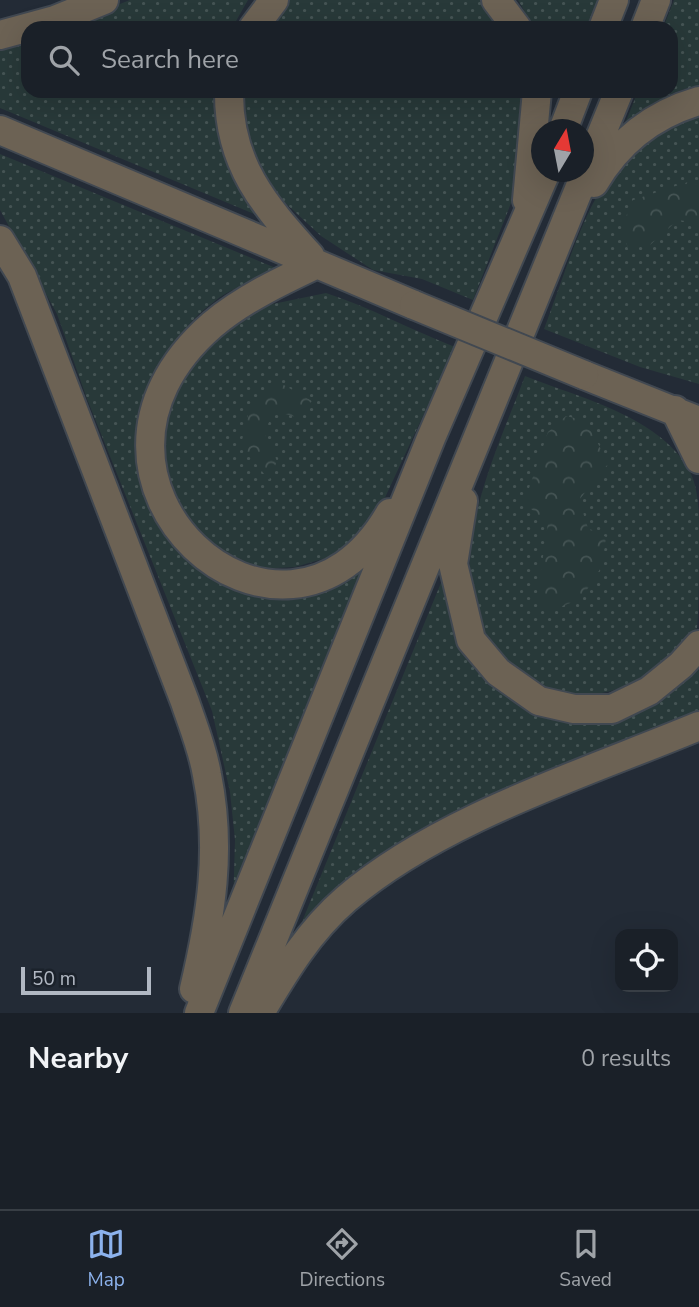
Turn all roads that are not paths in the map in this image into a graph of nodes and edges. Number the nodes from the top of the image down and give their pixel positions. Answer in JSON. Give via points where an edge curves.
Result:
{"nodes":[{"id":1,"x":104,"y":0,"type":"edge"},
{"id":2,"x":274,"y":0,"type":"edge"},
{"id":3,"x":496,"y":0,"type":"edge"},
{"id":4,"x":614,"y":0,"type":"edge"},
{"id":5,"x":656,"y":0,"type":"edge"},
{"id":6,"x":51,"y":21,"type":"edge"},
{"id":7,"x":258,"y":21,"type":"edge"},
{"id":8,"x":512,"y":21,"type":"edge"},
{"id":9,"x":606,"y":21,"type":"edge"},
{"id":10,"x":648,"y":21,"type":"edge"},
{"id":11,"x":21,"y":29,"type":"edge"},
{"id":12,"x":0,"y":34,"type":"edge"},
{"id":13,"x":230,"y":98,"type":"edge"},
{"id":14,"x":536,"y":98,"type":"edge"},
{"id":15,"x":575,"y":98,"type":"edge"},
{"id":16,"x":616,"y":98,"type":"edge"},
{"id":17,"x":699,"y":101,"type":"edge"},
{"id":18,"x":567,"y":119,"type":"edge"},
{"id":19,"x":0,"y":130,"type":"edge"},
{"id":20,"x":543,"y":182,"type":"edge"},
{"id":21,"x":524,"y":228,"type":"junction"},
{"id":22,"x":563,"y":231,"type":"junction"},
{"id":23,"x":0,"y":240,"type":"edge"},
{"id":24,"x":317,"y":264,"type":"junction"},
{"id":25,"x":691,"y":413,"type":"edge"},
{"id":26,"x":431,"y":438,"type":"junction"},
{"id":27,"x":470,"y":452,"type":"junction"},
{"id":28,"x":699,"y":459,"type":"edge"},
{"id":29,"x":699,"y":645,"type":"edge"},
{"id":30,"x":699,"y":726,"type":"edge"},
{"id":31,"x":186,"y":1013,"type":"edge"},
{"id":32,"x":199,"y":1013,"type":"edge"},
{"id":33,"x":243,"y":1013,"type":"edge"},
{"id":34,"x":260,"y":1013,"type":"edge"}],
"edges":[{"from":1,"to":6,"type":"highway"},
{"from":2,"to":7,"type":"highway"},
{"from":3,"to":8,"type":"highway"},
{"from":4,"to":9,"type":"highway"},
{"from":5,"to":10,"type":"highway"},
{"from":11,"to":12,"type":"highway"},
{"from":13,"to":24,"type":"highway","via":[[232,131],[245,173],[271,213]]},
{"from":14,"to":21,"type":"highway"},
{"from":15,"to":18,"type":"highway"},
{"from":16,"to":22,"type":"highway"},
{"from":17,"to":22,"type":"highway","via":[[653,119],[608,159]]},
{"from":19,"to":24,"type":"highway"},
{"from":20,"to":21,"type":"highway"},
{"from":21,"to":26,"type":"highway"},
{"from":22,"to":27,"type":"highway"},
{"from":23,"to":31,"type":"highway","via":[[27,289],[186,702],[207,774],[216,855],[214,892]]},
{"from":24,"to":25,"type":"highway","bridge":true},
{"from":24,"to":26,"type":"highway","via":[[226,315],[177,367],[158,401],[150,440],[165,512],[190,546],[218,568],[265,583],[308,583],[345,564],[376,538]]},
{"from":25,"to":28,"type":"highway"},
{"from":26,"to":32,"type":"highway"},
{"from":27,"to":29,"type":"highway","via":[[453,564],[471,640],[498,672],[539,701],[575,709],[612,709],[649,691]]},
{"from":27,"to":33,"type":"highway"},
{"from":30,"to":34,"type":"highway","via":[[469,821],[416,849],[346,899],[296,952]]}]}
